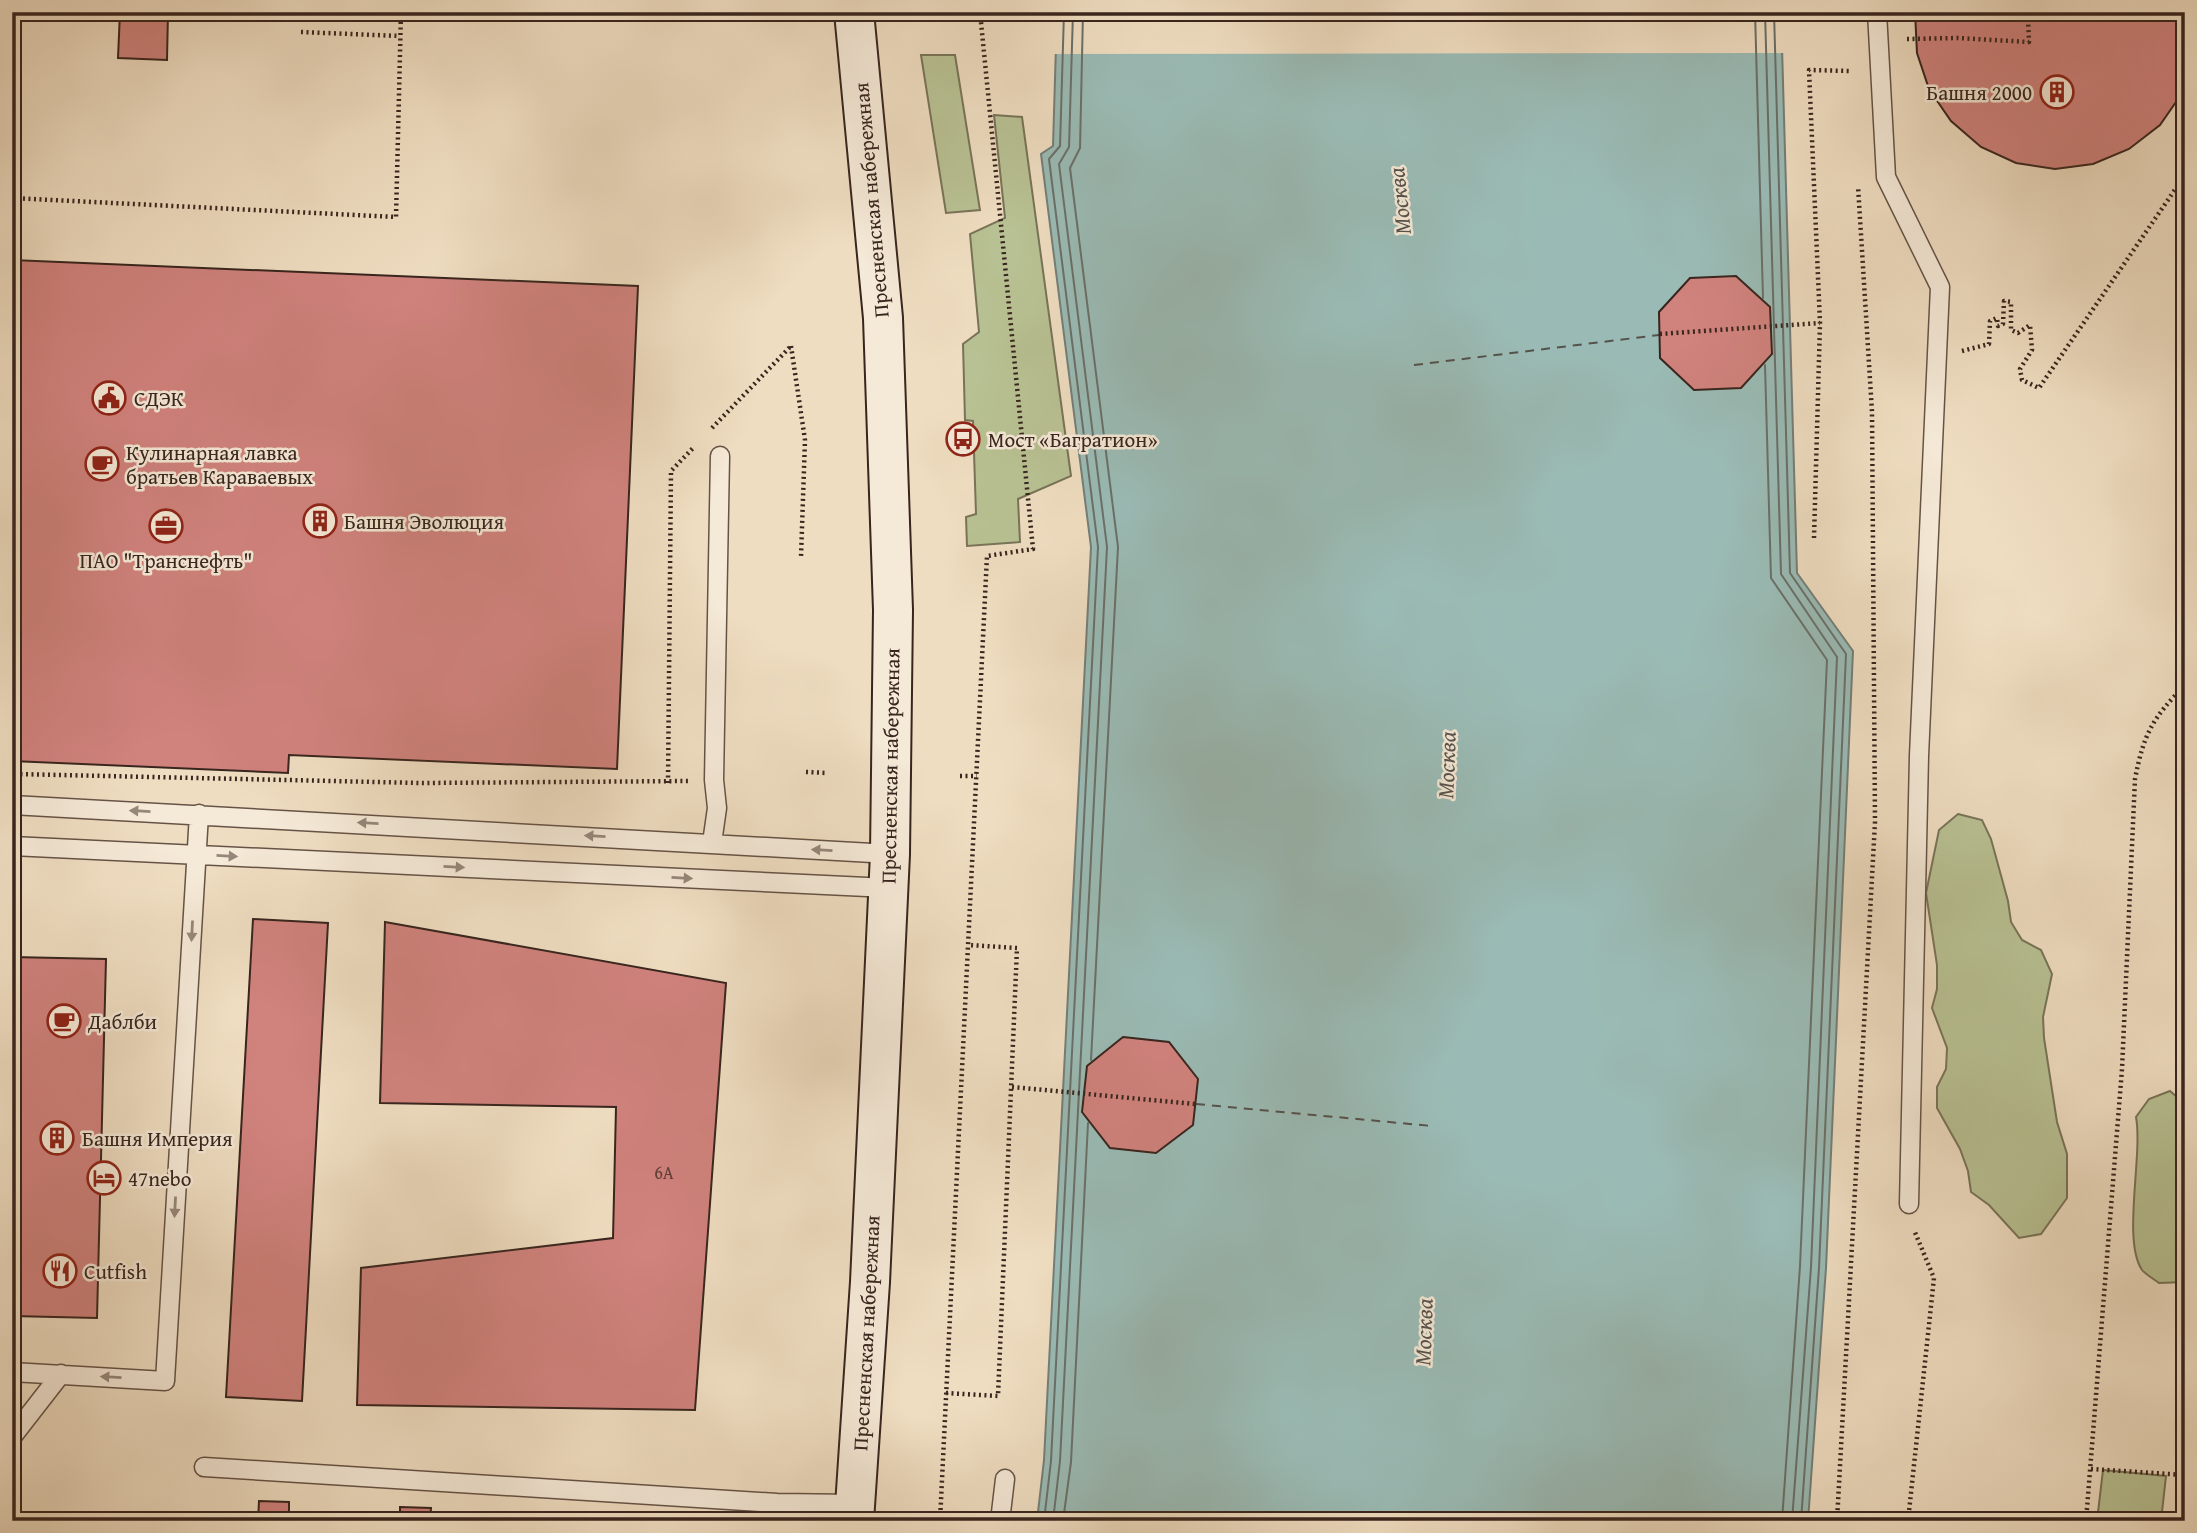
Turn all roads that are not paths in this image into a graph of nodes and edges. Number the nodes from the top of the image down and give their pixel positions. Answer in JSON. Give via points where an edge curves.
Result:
{"nodes":[{"id":1,"x":854,"y":12,"type":"edge"},
{"id":2,"x":1877,"y":12,"type":"edge"},
{"id":3,"x":719,"y":456,"type":"dead end"},
{"id":4,"x":12,"y":804,"type":"edge"},
{"id":5,"x":199,"y":814,"type":"junction"},
{"id":6,"x":712,"y":843,"type":"junction"},
{"id":7,"x":12,"y":846,"type":"edge"},
{"id":8,"x":196,"y":855,"type":"junction"},
{"id":9,"x":889,"y":871,"type":"junction"},
{"id":10,"x":1909,"y":1204,"type":"road end"},
{"id":11,"x":12,"y":1372,"type":"edge"},
{"id":12,"x":61,"y":1374,"type":"junction"},
{"id":13,"x":12,"y":1437,"type":"edge"},
{"id":14,"x":204,"y":1467,"type":"dead end"},
{"id":15,"x":1004,"y":1479,"type":"dead end"},
{"id":16,"x":855,"y":1513,"type":"edge"},
{"id":17,"x":1000,"y":1521,"type":"edge"}],
"edges":[{"from":1,"to":9,"type":"main road","name":"Пресненская набережная","via":[[890,442]]},
{"from":2,"to":10,"type":"lane","via":[[1886,177],[1940,287],[1919,755]]},
{"from":3,"to":6,"type":"lane","via":[[717,808]]},
{"from":5,"to":4,"type":"lane","one_way":true},
{"from":6,"to":5,"type":"lane","one_way":true},
{"from":5,"to":8,"type":"lane"},
{"from":9,"to":6,"type":"lane","one_way":true},
{"from":7,"to":8,"type":"lane"},
{"from":8,"to":9,"type":"lane","one_way":true},
{"from":8,"to":12,"type":"lane","one_way":true,"via":[[164,1381]]},
{"from":9,"to":16,"type":"main road","name":"Пресненская набережная"},
{"from":11,"to":12,"type":"lane"},
{"from":12,"to":13,"type":"lane"},
{"from":14,"to":16,"type":"lane","via":[[777,1503]]},
{"from":15,"to":17,"type":"lane"}]}
